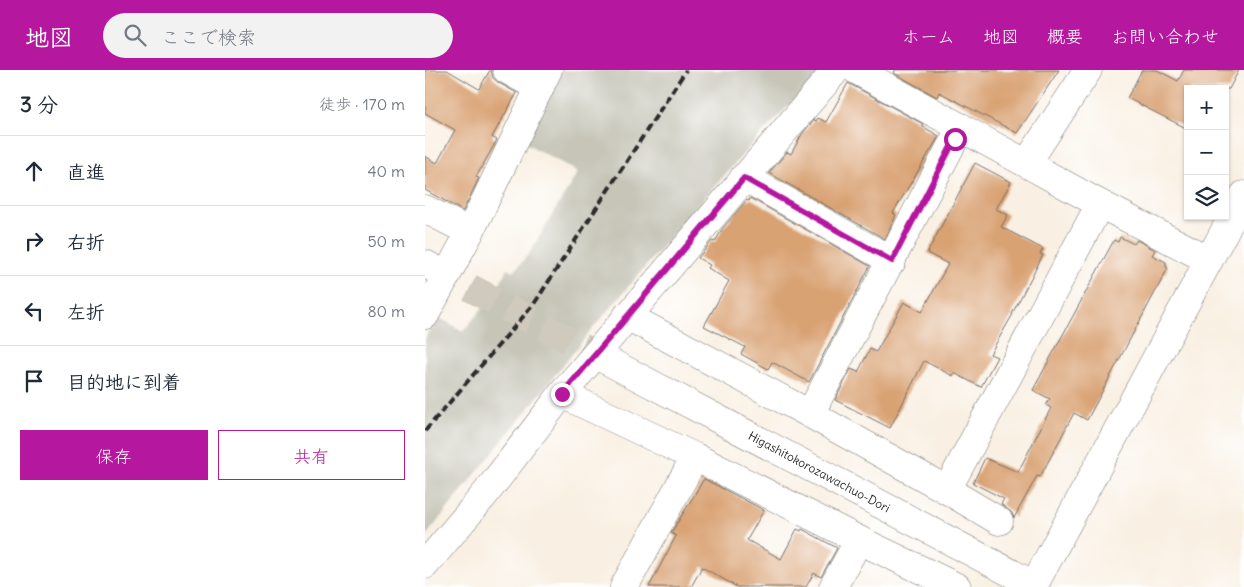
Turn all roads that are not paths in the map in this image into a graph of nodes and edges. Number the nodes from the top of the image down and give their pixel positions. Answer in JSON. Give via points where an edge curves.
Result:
{"nodes":[{"id":1,"x":507,"y":70,"type":"edge"},
{"id":2,"x":836,"y":70,"type":"edge"},
{"id":3,"x":856,"y":70,"type":"edge"},
{"id":4,"x":1088,"y":70,"type":"edge"},
{"id":5,"x":544,"y":79,"type":"edge"},
{"id":6,"x":961,"y":128,"type":"junction"},
{"id":7,"x":1027,"y":163,"type":"junction"},
{"id":8,"x":744,"y":178,"type":"junction"},
{"id":9,"x":1244,"y":195,"type":"edge"},
{"id":10,"x":1100,"y":204,"type":"junction"},
{"id":11,"x":425,"y":209,"type":"edge"},
{"id":12,"x":470,"y":232,"type":"junction"},
{"id":13,"x":1209,"y":260,"type":"junction"},
{"id":14,"x":892,"y":261,"type":"junction"},
{"id":15,"x":425,"y":315,"type":"edge"},
{"id":16,"x":627,"y":316,"type":"junction"},
{"id":17,"x":604,"y":359,"type":"tunnel mouth"},
{"id":18,"x":562,"y":394,"type":"junction"},
{"id":19,"x":810,"y":414,"type":"junction"},
{"id":20,"x":695,"y":457,"type":"junction"},
{"id":21,"x":947,"y":490,"type":"junction"},
{"id":22,"x":999,"y":521,"type":"dead end"},
{"id":23,"x":859,"y":540,"type":"junction"},
{"id":24,"x":425,"y":565,"type":"edge"},
{"id":25,"x":1034,"y":586,"type":"edge"},
{"id":26,"x":624,"y":587,"type":"edge"},
{"id":27,"x":833,"y":587,"type":"edge"},
{"id":28,"x":957,"y":587,"type":"edge"}],
"edges":[{"from":1,"to":5,"type":"street"},
{"from":2,"to":8,"type":"street"},
{"from":3,"to":6,"type":"street"},
{"from":4,"to":7,"type":"street"},
{"from":5,"to":12,"type":"street"},
{"from":6,"to":7,"type":"street"},
{"from":6,"to":14,"type":"street"},
{"from":7,"to":10,"type":"street"},
{"from":8,"to":14,"type":"street"},
{"from":8,"to":16,"type":"street"},
{"from":9,"to":13,"type":"street"},
{"from":10,"to":13,"type":"street"},
{"from":10,"to":21,"type":"street"},
{"from":11,"to":12,"type":"street"},
{"from":12,"to":15,"type":"street"},
{"from":13,"to":25,"type":"street"},
{"from":14,"to":19,"type":"street"},
{"from":16,"to":18,"type":"street"},
{"from":16,"to":19,"type":"street"},
{"from":17,"to":25,"type":"street","name":"Higashitokorozawachuo-Dori"},
{"from":18,"to":20,"type":"street"},
{"from":18,"to":24,"type":"street"},
{"from":19,"to":21,"type":"street"},
{"from":20,"to":23,"type":"street"},
{"from":20,"to":26,"type":"street"},
{"from":21,"to":22,"type":"street"},
{"from":23,"to":27,"type":"street"},
{"from":23,"to":28,"type":"street"}]}
